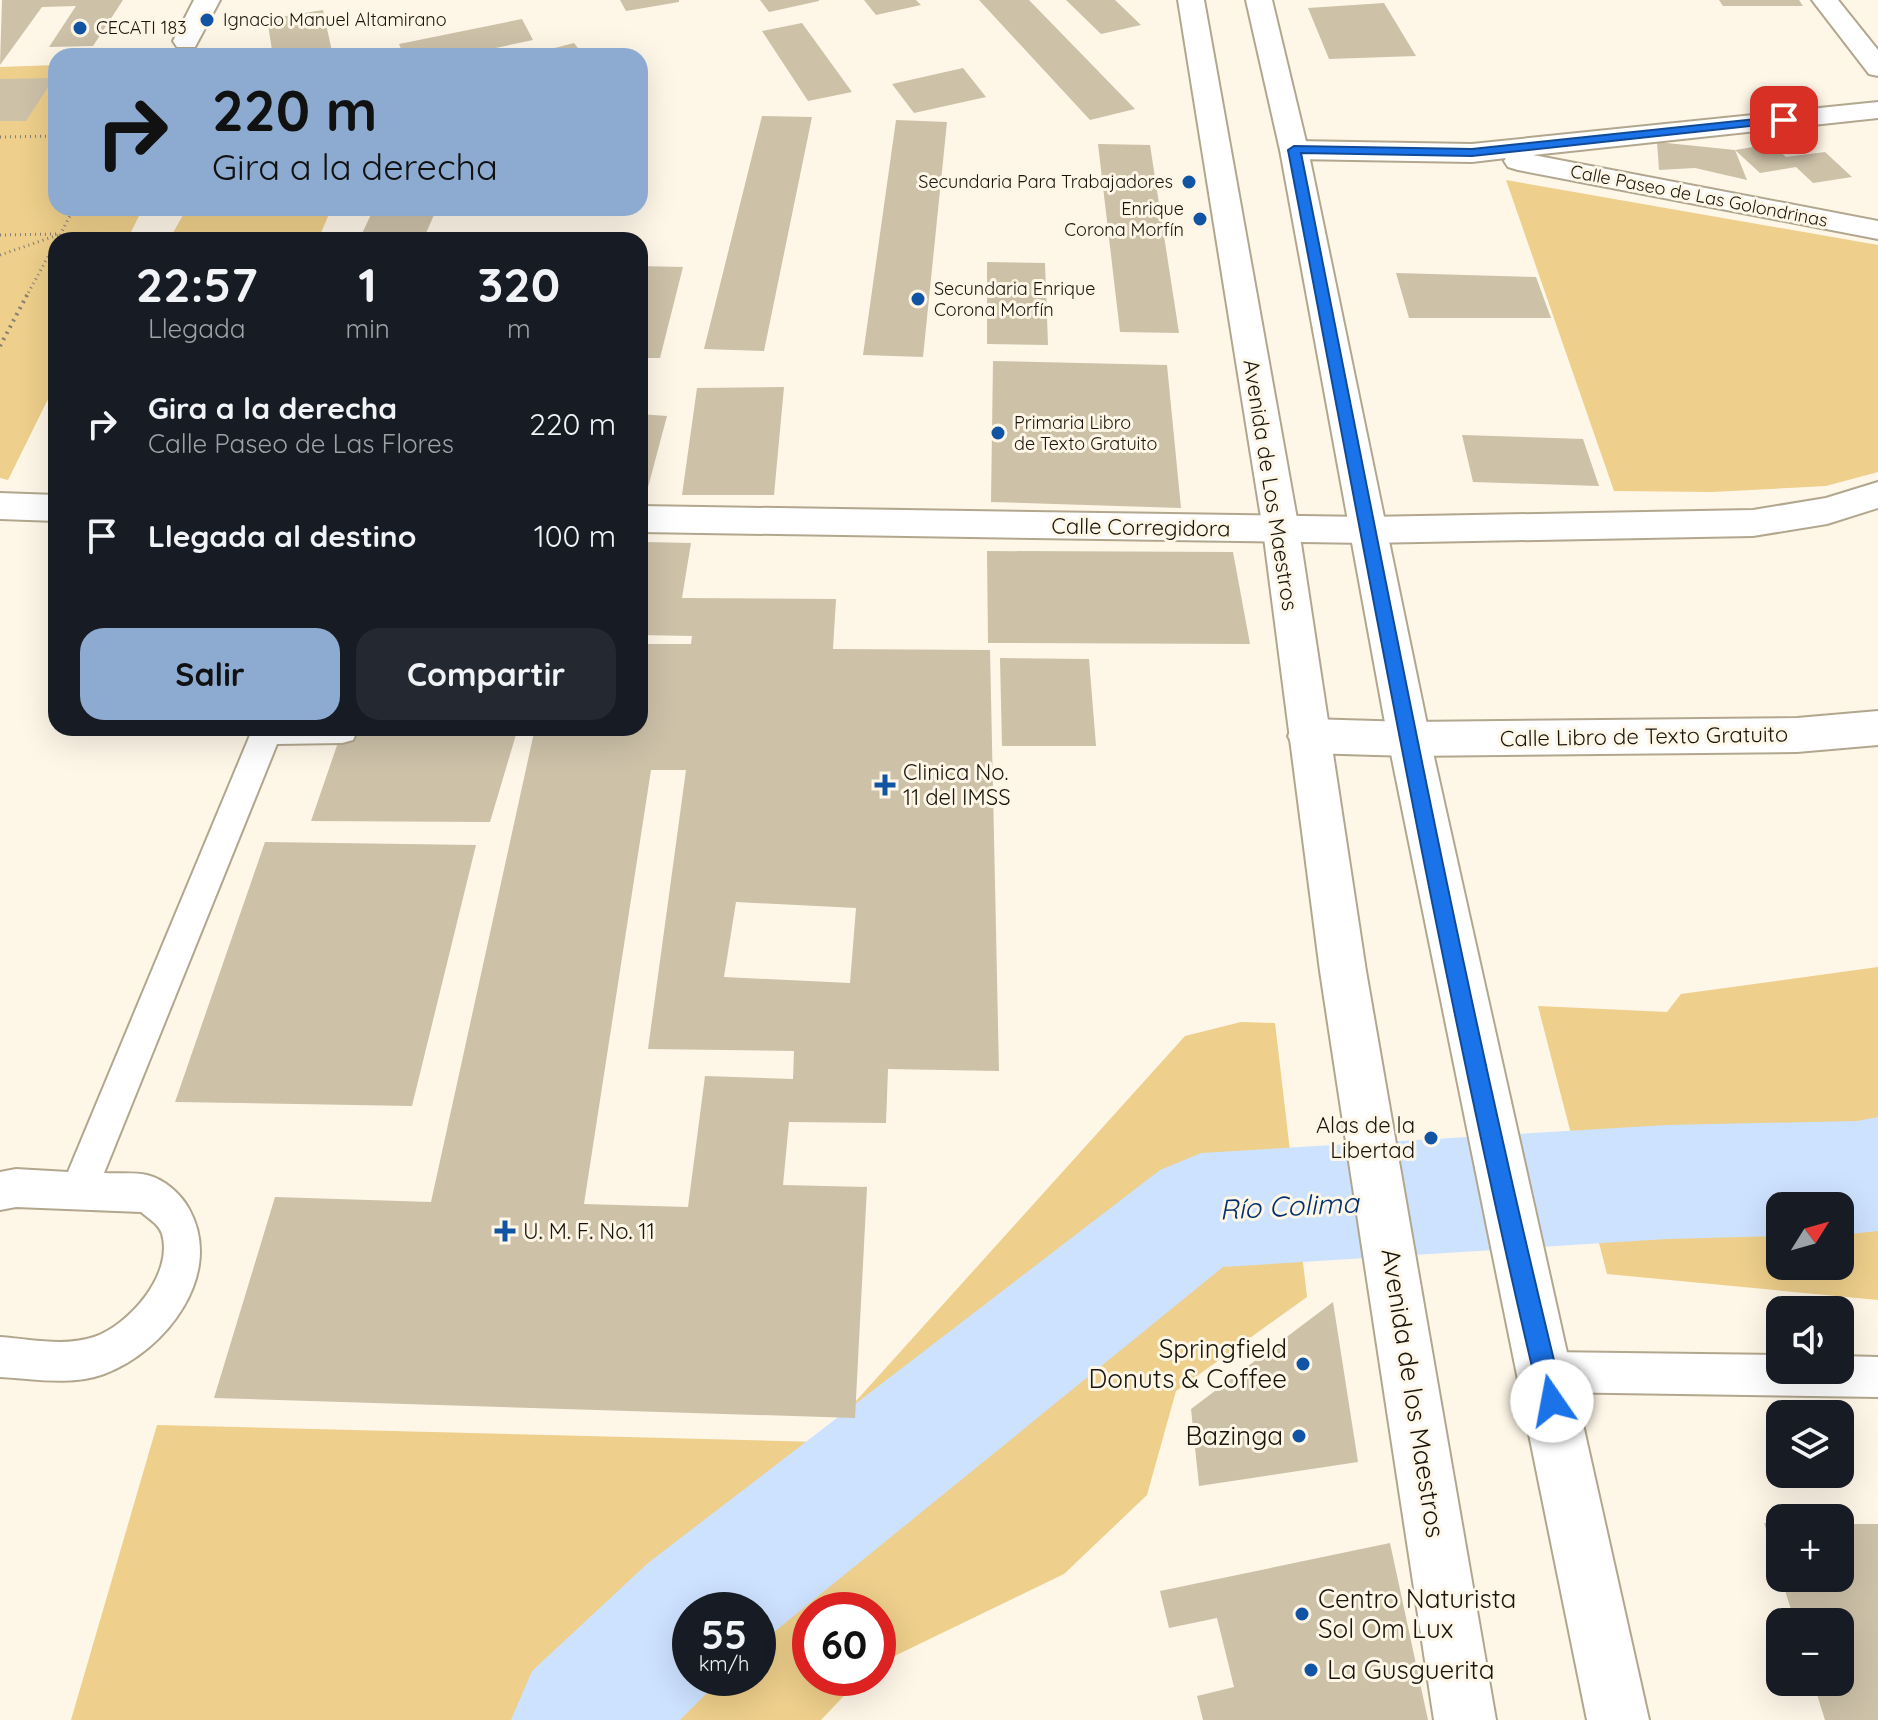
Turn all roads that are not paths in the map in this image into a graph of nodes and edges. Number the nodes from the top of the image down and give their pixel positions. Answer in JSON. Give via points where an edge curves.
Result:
{"nodes":[{"id":1,"x":207,"y":0,"type":"edge"},
{"id":2,"x":1191,"y":0,"type":"edge"},
{"id":3,"x":1259,"y":0,"type":"edge"},
{"id":4,"x":1825,"y":0,"type":"edge"},
{"id":5,"x":186,"y":41,"type":"dead end"},
{"id":6,"x":1878,"y":68,"type":"edge"},
{"id":7,"x":1878,"y":110,"type":"edge"},
{"id":8,"x":1294,"y":150,"type":"junction"},
{"id":9,"x":1472,"y":153,"type":"junction"},
{"id":10,"x":1878,"y":230,"type":"edge"},
{"id":11,"x":1878,"y":495,"type":"edge"},
{"id":12,"x":48,"y":509,"type":"edge"},
{"id":13,"x":3,"y":512,"type":"edge"},
{"id":14,"x":648,"y":519,"type":"edge"},
{"id":15,"x":1281,"y":530,"type":"junction"},
{"id":16,"x":1367,"y":530,"type":"junction"},
{"id":17,"x":1878,"y":728,"type":"edge"},
{"id":18,"x":265,"y":736,"type":"edge"},
{"id":19,"x":1309,"y":736,"type":"junction"},
{"id":20,"x":1409,"y":739,"type":"junction"},
{"id":21,"x":1343,"y":971,"type":"joint"},
{"id":22,"x":79,"y":1190,"type":"junction"},
{"id":23,"x":0,"y":1191,"type":"edge"},
{"id":24,"x":0,"y":1357,"type":"edge"},
{"id":25,"x":1546,"y":1372,"type":"junction"},
{"id":26,"x":1878,"y":1377,"type":"edge"},
{"id":27,"x":1465,"y":1720,"type":"edge"},
{"id":28,"x":1618,"y":1720,"type":"edge"}],
"edges":[{"from":1,"to":5,"type":"main road"},
{"from":2,"to":15,"type":"main road","name":"Avenida de Los Maestros"},
{"from":3,"to":8,"type":"main road"},
{"from":4,"to":6,"type":"main road"},
{"from":7,"to":9,"type":"main road"},
{"from":8,"to":9,"type":"main road"},
{"from":8,"to":16,"type":"main road"},
{"from":9,"to":10,"type":"main road","name":"Calle Paseo de Las Golondrinas"},
{"from":11,"to":16,"type":"main road","name":"Calle Corregidora","via":[[1827,511],[1753,523]]},
{"from":12,"to":13,"type":"main road"},
{"from":14,"to":15,"type":"main road","name":"Calle Corregidora"},
{"from":15,"to":16,"type":"main road","name":"Calle Corregidora"},
{"from":15,"to":19,"type":"main road","name":"Avenida de Los Maestros"},
{"from":16,"to":20,"type":"main road"},
{"from":17,"to":20,"type":"main road","name":"Calle Libro de Texto Gratuito","via":[[1797,735]]},
{"from":18,"to":22,"type":"lane"},
{"from":19,"to":20,"type":"main road","name":"Calle Libro de Texto Gratuito"},
{"from":19,"to":21,"type":"main road","name":"Avenida de Los Maestros"},
{"from":20,"to":25,"type":"main road"},
{"from":21,"to":27,"type":"main road","name":"Avenida de los Maestros"},
{"from":22,"to":23,"type":"lane"},
{"from":22,"to":24,"type":"lane","via":[[147,1194],[172,1213],[182,1261],[168,1297],[145,1327],[103,1354],[86,1360]]},
{"from":25,"to":26,"type":"lane"},
{"from":25,"to":28,"type":"main road"}]}
